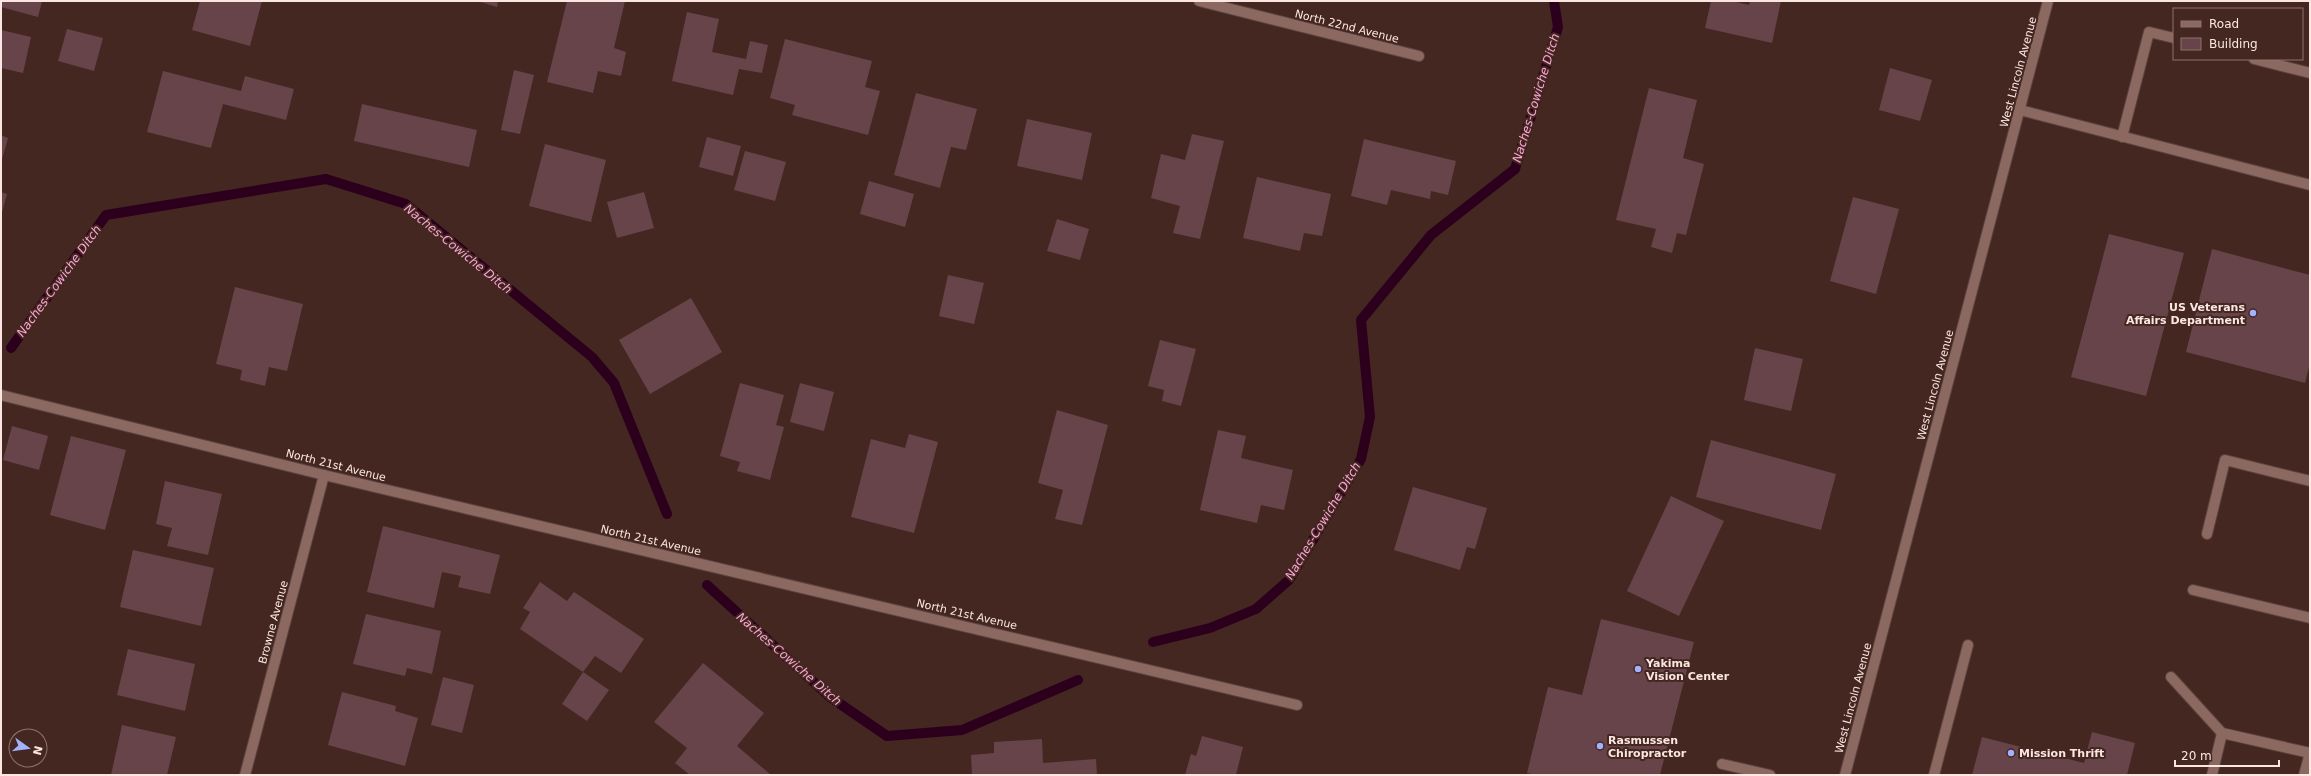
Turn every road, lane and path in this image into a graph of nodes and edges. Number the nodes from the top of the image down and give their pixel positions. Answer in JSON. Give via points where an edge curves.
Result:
{"nodes":[{"id":1,"x":1199,"y":1,"type":"edge"},
{"id":2,"x":2048,"y":1,"type":"edge"},
{"id":3,"x":2173,"y":38,"type":"edge"},
{"id":4,"x":1419,"y":56,"type":"dead end"},
{"id":5,"x":2258,"y":60,"type":"edge"},
{"id":6,"x":2310,"y":74,"type":"edge"},
{"id":7,"x":2020,"y":110,"type":"junction"},
{"id":8,"x":2122,"y":136,"type":"junction"},
{"id":9,"x":2310,"y":185,"type":"edge"},
{"id":10,"x":1,"y":395,"type":"edge"},
{"id":11,"x":324,"y":475,"type":"junction"},
{"id":12,"x":2310,"y":481,"type":"edge"},
{"id":13,"x":2207,"y":534,"type":"dead end"},
{"id":14,"x":2193,"y":590,"type":"dead end"},
{"id":15,"x":2310,"y":618,"type":"edge"},
{"id":16,"x":1968,"y":645,"type":"dead end"},
{"id":17,"x":2170,"y":677,"type":"dead end"},
{"id":18,"x":1297,"y":705,"type":"dead end"},
{"id":19,"x":2222,"y":732,"type":"junction"},
{"id":20,"x":2310,"y":753,"type":"edge"},
{"id":21,"x":1722,"y":764,"type":"dead end"},
{"id":22,"x":245,"y":775,"type":"edge"},
{"id":23,"x":1770,"y":775,"type":"edge"},
{"id":24,"x":1845,"y":775,"type":"edge"},
{"id":25,"x":1934,"y":775,"type":"edge"},
{"id":26,"x":2212,"y":775,"type":"edge"},
{"id":27,"x":2304,"y":775,"type":"edge"}],
"edges":[{"from":1,"to":4,"type":"street","name":"North 22nd Avenue"},
{"from":2,"to":7,"type":"street","name":"West Lincoln Avenue"},
{"from":3,"to":8,"type":"street","via":[[2149,32]]},
{"from":5,"to":6,"type":"street"},
{"from":7,"to":8,"type":"street"},
{"from":7,"to":24,"type":"street","name":"West Lincoln Avenue"},
{"from":8,"to":9,"type":"street"},
{"from":10,"to":11,"type":"street","name":"North 21st Avenue"},
{"from":11,"to":18,"type":"street","name":"North 21st Avenue"},
{"from":11,"to":22,"type":"street","name":"Browne Avenue"},
{"from":12,"to":13,"type":"street","via":[[2225,460]]},
{"from":14,"to":15,"type":"street"},
{"from":16,"to":25,"type":"street"},
{"from":17,"to":19,"type":"street"},
{"from":19,"to":20,"type":"street"},
{"from":19,"to":26,"type":"street"},
{"from":20,"to":27,"type":"street"},
{"from":21,"to":23,"type":"street"}]}
